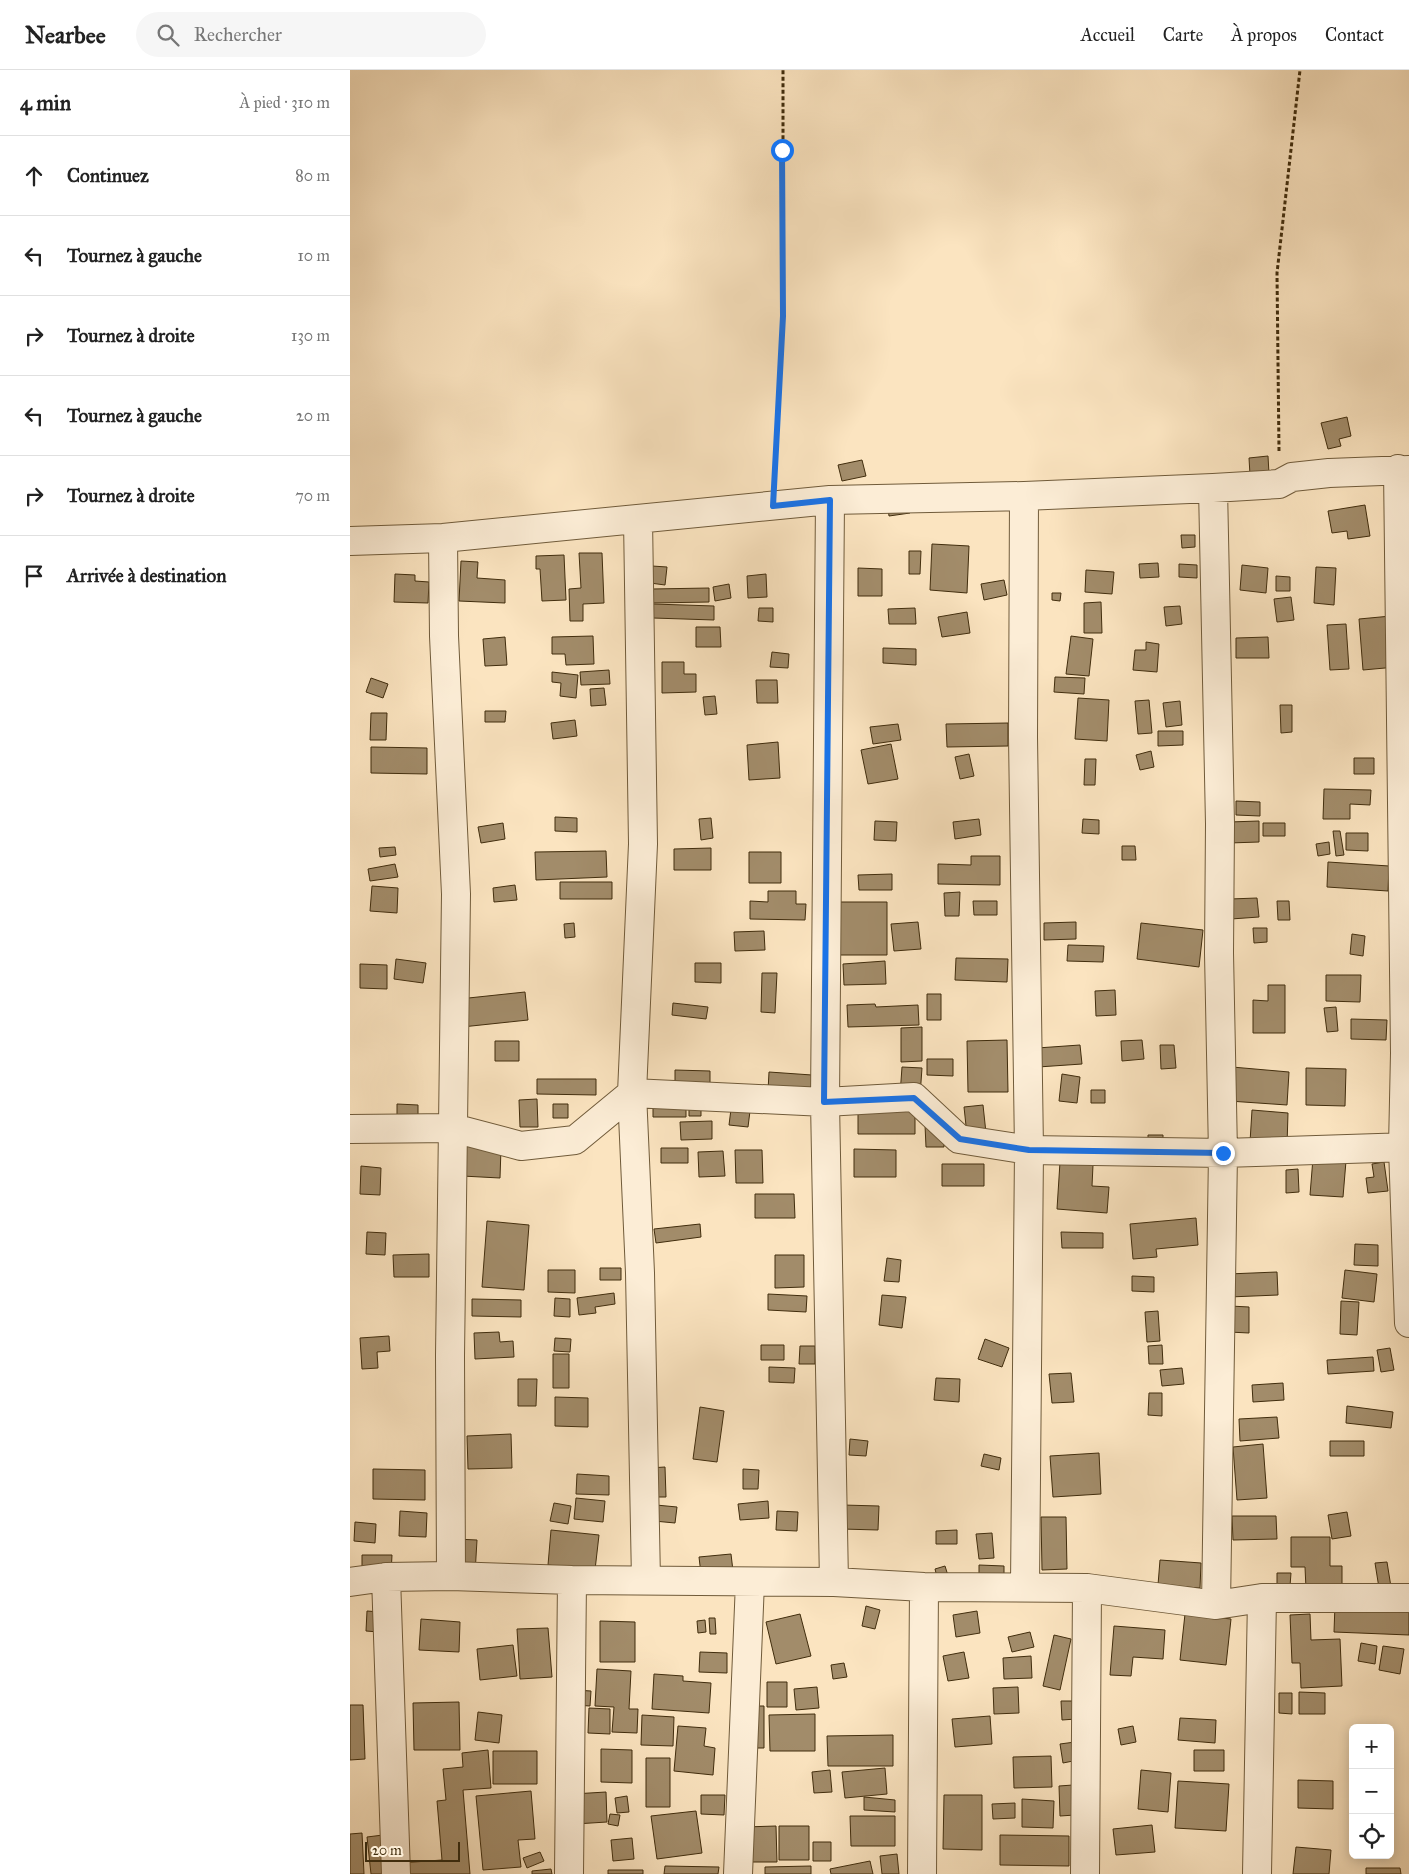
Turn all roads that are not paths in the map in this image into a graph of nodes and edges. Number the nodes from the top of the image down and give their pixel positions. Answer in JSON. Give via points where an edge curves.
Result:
{"nodes":[{"id":1,"x":1404,"y":470,"type":"edge"},
{"id":2,"x":1213,"y":488,"type":"junction"},
{"id":3,"x":1024,"y":496,"type":"junction"},
{"id":4,"x":830,"y":500,"type":"junction"},
{"id":5,"x":638,"y":519,"type":"junction"},
{"id":6,"x":443,"y":538,"type":"junction"},
{"id":7,"x":350,"y":541,"type":"edge"},
{"id":8,"x":632,"y":1093,"type":"junction"},
{"id":9,"x":824,"y":1102,"type":"junction"},
{"id":10,"x":453,"y":1128,"type":"junction"},
{"id":11,"x":350,"y":1130,"type":"edge"},
{"id":12,"x":1406,"y":1147,"type":"edge"},
{"id":13,"x":1029,"y":1150,"type":"junction"},
{"id":14,"x":1223,"y":1153,"type":"junction"},
{"id":15,"x":1409,"y":1323,"type":"edge"},
{"id":16,"x":451,"y":1576,"type":"junction"},
{"id":17,"x":386,"y":1577,"type":"junction"},
{"id":18,"x":572,"y":1580,"type":"junction"},
{"id":19,"x":646,"y":1580,"type":"junction"},
{"id":20,"x":350,"y":1582,"type":"edge"},
{"id":21,"x":750,"y":1582,"type":"junction"},
{"id":22,"x":834,"y":1582,"type":"junction"},
{"id":23,"x":1025,"y":1586,"type":"junction"},
{"id":24,"x":924,"y":1587,"type":"junction"},
{"id":25,"x":1087,"y":1588,"type":"junction"},
{"id":26,"x":1262,"y":1598,"type":"junction"},
{"id":27,"x":1409,"y":1598,"type":"edge"},
{"id":28,"x":1216,"y":1605,"type":"junction"},
{"id":29,"x":396,"y":1874,"type":"edge"},
{"id":30,"x":569,"y":1874,"type":"edge"},
{"id":31,"x":738,"y":1874,"type":"edge"},
{"id":32,"x":922,"y":1874,"type":"edge"},
{"id":33,"x":1085,"y":1874,"type":"edge"},
{"id":34,"x":1257,"y":1874,"type":"edge"}],
"edges":[{"from":1,"to":2,"type":"street","via":[[1292,477],[1279,484]]},
{"from":1,"to":12,"type":"street"},
{"from":2,"to":3,"type":"street"},
{"from":2,"to":14,"type":"street"},
{"from":3,"to":4,"type":"street"},
{"from":3,"to":13,"type":"street","via":[[1023,737]]},
{"from":4,"to":5,"type":"street"},
{"from":4,"to":9,"type":"street"},
{"from":5,"to":6,"type":"street"},
{"from":5,"to":8,"type":"street","via":[[643,844]]},
{"from":6,"to":7,"type":"street"},
{"from":6,"to":10,"type":"street","via":[[444,636],[456,894]]},
{"from":8,"to":9,"type":"street"},
{"from":8,"to":10,"type":"street","via":[[576,1140],[521,1146]]},
{"from":8,"to":19,"type":"street","via":[[640,1273]]},
{"from":9,"to":13,"type":"street","via":[[914,1098],[960,1139]]},
{"from":9,"to":22,"type":"street"},
{"from":10,"to":11,"type":"street"},
{"from":10,"to":16,"type":"street"},
{"from":12,"to":14,"type":"street"},
{"from":12,"to":15,"type":"street"},
{"from":13,"to":14,"type":"street"},
{"from":13,"to":23,"type":"street"},
{"from":14,"to":28,"type":"street"},
{"from":16,"to":17,"type":"street"},
{"from":16,"to":18,"type":"street"},
{"from":17,"to":20,"type":"street"},
{"from":17,"to":29,"type":"street"},
{"from":18,"to":19,"type":"street"},
{"from":18,"to":30,"type":"street"},
{"from":19,"to":21,"type":"street"},
{"from":21,"to":22,"type":"street"},
{"from":21,"to":31,"type":"street"},
{"from":22,"to":24,"type":"street"},
{"from":23,"to":24,"type":"street"},
{"from":23,"to":25,"type":"street"},
{"from":24,"to":32,"type":"street"},
{"from":25,"to":28,"type":"street"},
{"from":25,"to":33,"type":"street"},
{"from":26,"to":27,"type":"street"},
{"from":26,"to":28,"type":"street"},
{"from":26,"to":34,"type":"street"}]}
